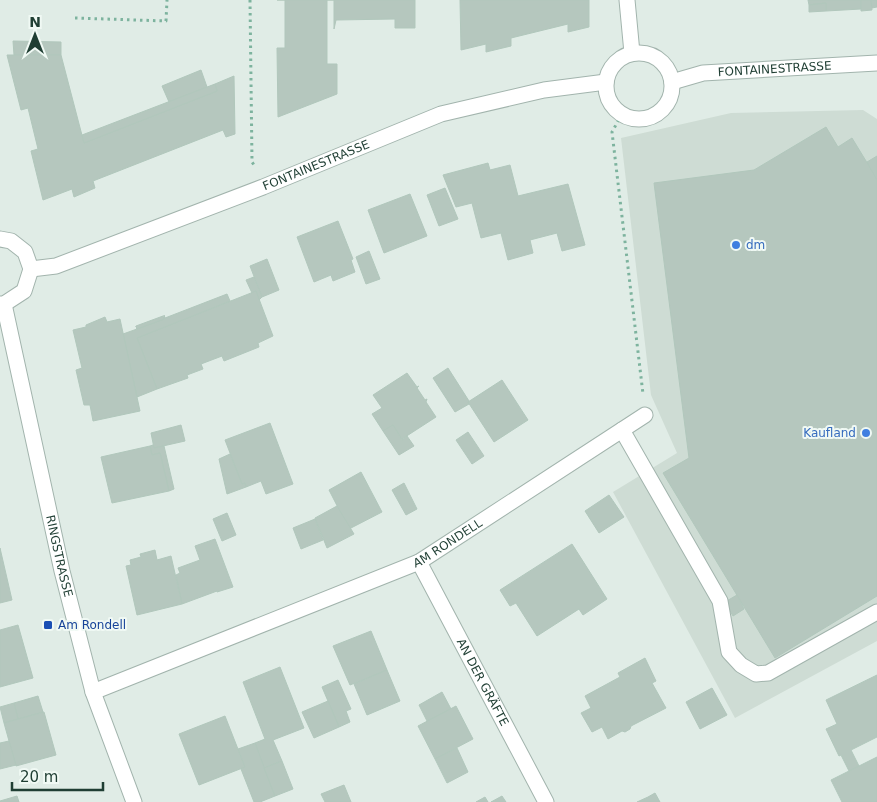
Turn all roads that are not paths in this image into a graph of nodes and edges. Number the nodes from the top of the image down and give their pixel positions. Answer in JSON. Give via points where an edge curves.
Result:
{"nodes":[{"id":1,"x":627,"y":0,"type":"edge"},
{"id":2,"x":632,"y":54,"type":"junction"},
{"id":3,"x":877,"y":63,"type":"edge"},
{"id":4,"x":606,"y":82,"type":"junction"},
{"id":5,"x":672,"y":82,"type":"junction"},
{"id":6,"x":0,"y":240,"type":"edge"},
{"id":7,"x":31,"y":270,"type":"junction"},
{"id":8,"x":2,"y":304,"type":"edge"},
{"id":9,"x":645,"y":415,"type":"road end"},
{"id":10,"x":622,"y":430,"type":"junction"},
{"id":11,"x":419,"y":562,"type":"junction"},
{"id":12,"x":877,"y":612,"type":"edge"},
{"id":13,"x":93,"y":692,"type":"junction"},
{"id":14,"x":134,"y":802,"type":"edge"},
{"id":15,"x":546,"y":802,"type":"edge"}],
"edges":[{"from":1,"to":2,"type":"street"},
{"from":2,"to":4,"type":"street","via":[[615,64]]},
{"from":2,"to":5,"type":"street","via":[[646,53],[658,59],[668,69]]},
{"from":3,"to":5,"type":"street","name":"FONTAINESTRASSE","via":[[702,73]]},
{"from":4,"to":5,"type":"street","via":[[613,105],[622,114],[637,118],[652,116],[664,108],[671,96]]},
{"from":4,"to":7,"type":"street","name":"FONTAINESTRASSE","via":[[544,90],[441,114],[263,187],[56,266]]},
{"from":6,"to":7,"type":"street","via":[[11,241],[25,252]]},
{"from":7,"to":8,"type":"street","via":[[24,291]]},
{"from":8,"to":13,"type":"street","name":"RINGSTRASSE","via":[[62,571]]},
{"from":9,"to":10,"type":"street","name":"AM RONDELL"},
{"from":10,"to":11,"type":"street","name":"AM RONDELL"},
{"from":10,"to":12,"type":"street","via":[[720,601],[729,652],[741,665],[756,674],[768,674]]},
{"from":11,"to":13,"type":"street","name":"AM RONDELL"},
{"from":11,"to":15,"type":"street","name":"AN DER GRÄFTE"},
{"from":13,"to":14,"type":"street","name":"RINGSTRASSE"}]}
